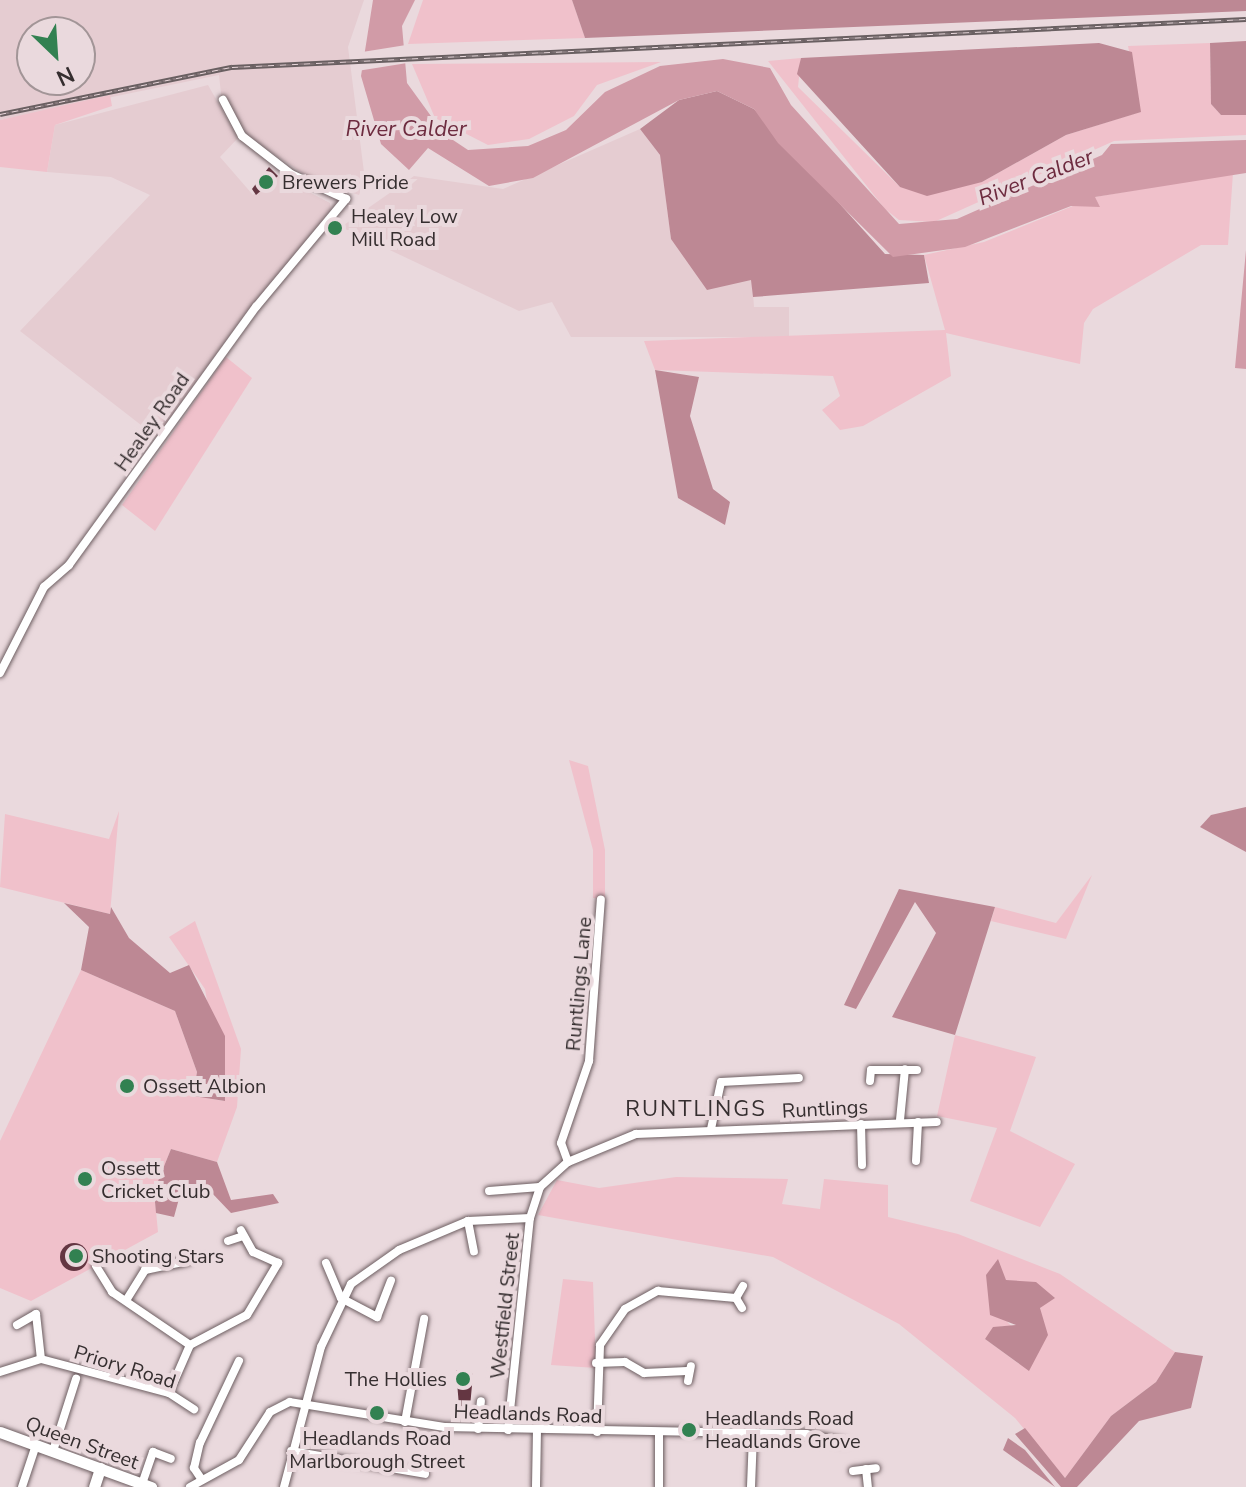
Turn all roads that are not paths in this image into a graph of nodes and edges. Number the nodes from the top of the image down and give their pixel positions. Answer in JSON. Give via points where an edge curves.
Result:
{"nodes":[{"id":1,"x":223,"y":100,"type":"dead end"},
{"id":2,"x":0,"y":673,"type":"edge"},
{"id":3,"x":601,"y":899,"type":"dead end"},
{"id":4,"x":905,"y":1069,"type":"junction"},
{"id":5,"x":917,"y":1070,"type":"dead end"},
{"id":6,"x":799,"y":1078,"type":"dead end"},
{"id":7,"x":870,"y":1081,"type":"dead end"},
{"id":8,"x":900,"y":1120,"type":"junction"},
{"id":9,"x":918,"y":1122,"type":"junction"},
{"id":10,"x":937,"y":1122,"type":"dead end"},
{"id":11,"x":861,"y":1124,"type":"junction"},
{"id":12,"x":711,"y":1129,"type":"junction"},
{"id":13,"x":916,"y":1161,"type":"dead end"},
{"id":14,"x":568,"y":1162,"type":"junction"},
{"id":15,"x":862,"y":1165,"type":"dead end"},
{"id":16,"x":540,"y":1187,"type":"junction"},
{"id":17,"x":489,"y":1191,"type":"dead end"},
{"id":18,"x":530,"y":1218,"type":"junction"},
{"id":19,"x":468,"y":1221,"type":"junction"},
{"id":20,"x":228,"y":1241,"type":"dead end"},
{"id":21,"x":474,"y":1251,"type":"dead end"},
{"id":22,"x":187,"y":1261,"type":"dead end"},
{"id":23,"x":326,"y":1263,"type":"dead end"},
{"id":24,"x":96,"y":1266,"type":"dead end"},
{"id":25,"x":391,"y":1281,"type":"dead end"},
{"id":26,"x":743,"y":1286,"type":"dead end"},
{"id":27,"x":684,"y":1291,"type":"junction"},
{"id":28,"x":341,"y":1298,"type":"junction"},
{"id":29,"x":736,"y":1298,"type":"junction"},
{"id":30,"x":127,"y":1299,"type":"junction"},
{"id":31,"x":683,"y":1302,"type":"dead end"},
{"id":32,"x":742,"y":1308,"type":"dead end"},
{"id":33,"x":424,"y":1319,"type":"dead end"},
{"id":34,"x":17,"y":1325,"type":"dead end"},
{"id":35,"x":190,"y":1345,"type":"junction"},
{"id":36,"x":41,"y":1359,"type":"junction"},
{"id":37,"x":239,"y":1361,"type":"dead end"},
{"id":38,"x":596,"y":1363,"type":"junction"},
{"id":39,"x":0,"y":1372,"type":"edge"},
{"id":40,"x":689,"y":1372,"type":"dead end"},
{"id":41,"x":76,"y":1379,"type":"dead end"},
{"id":42,"x":169,"y":1393,"type":"junction"},
{"id":43,"x":481,"y":1401,"type":"dead end"},
{"id":44,"x":304,"y":1402,"type":"junction"},
{"id":45,"x":194,"y":1409,"type":"dead end"},
{"id":46,"x":405,"y":1422,"type":"junction"},
{"id":47,"x":478,"y":1429,"type":"junction"},
{"id":48,"x":508,"y":1430,"type":"junction"},
{"id":49,"x":0,"y":1432,"type":"edge"},
{"id":50,"x":537,"y":1432,"type":"junction"},
{"id":51,"x":597,"y":1432,"type":"junction"},
{"id":52,"x":659,"y":1433,"type":"junction"},
{"id":53,"x":753,"y":1436,"type":"junction"},
{"id":54,"x":844,"y":1442,"type":"dead end"},
{"id":55,"x":36,"y":1445,"type":"junction"},
{"id":56,"x":53,"y":1451,"type":"junction"},
{"id":57,"x":291,"y":1451,"type":"junction"},
{"id":58,"x":171,"y":1459,"type":"dead end"},
{"id":59,"x":100,"y":1468,"type":"junction"},
{"id":60,"x":876,"y":1468,"type":"dead end"},
{"id":61,"x":866,"y":1469,"type":"junction"},
{"id":62,"x":853,"y":1471,"type":"dead end"},
{"id":63,"x":425,"y":1474,"type":"dead end"},
{"id":64,"x":200,"y":1477,"type":"junction"},
{"id":65,"x":146,"y":1485,"type":"edge"},
{"id":66,"x":22,"y":1487,"type":"edge"},
{"id":67,"x":94,"y":1487,"type":"edge"},
{"id":68,"x":190,"y":1487,"type":"edge"},
{"id":69,"x":284,"y":1487,"type":"edge"},
{"id":70,"x":536,"y":1487,"type":"edge"},
{"id":71,"x":659,"y":1487,"type":"edge"},
{"id":72,"x":751,"y":1487,"type":"edge"},
{"id":73,"x":868,"y":1487,"type":"edge"}],
"edges":[{"from":1,"to":2,"type":"street","name":"Healey Road","via":[[242,136],[291,174],[346,199],[256,307],[69,565],[44,587]]},
{"from":3,"to":14,"type":"street","name":"Runtlings Lane","via":[[589,1061],[561,1143]]},
{"from":4,"to":5,"type":"street"},
{"from":4,"to":7,"type":"street","via":[[866,1068]]},
{"from":4,"to":8,"type":"street"},
{"from":6,"to":12,"type":"street","via":[[721,1082]]},
{"from":8,"to":9,"type":"street","name":"Runtlings"},
{"from":8,"to":11,"type":"street","name":"Runtlings"},
{"from":9,"to":10,"type":"street","name":"Runtlings"},
{"from":9,"to":13,"type":"street"},
{"from":11,"to":12,"type":"street","name":"Runtlings"},
{"from":11,"to":15,"type":"street"},
{"from":12,"to":14,"type":"street","name":"Runtlings","via":[[612,1138]]},
{"from":14,"to":16,"type":"street","name":"Runtlings"},
{"from":16,"to":17,"type":"street"},
{"from":16,"to":18,"type":"street","name":"Westfield Street"},
{"from":18,"to":19,"type":"street"},
{"from":18,"to":48,"type":"street","name":"Westfield Street"},
{"from":19,"to":21,"type":"street"},
{"from":19,"to":28,"type":"street","via":[[379,1262]]},
{"from":20,"to":35,"type":"street","via":[[242,1233],[253,1252],[278,1263],[247,1315]]},
{"from":22,"to":30,"type":"street","via":[[145,1270]]},
{"from":23,"to":28,"type":"street"},
{"from":24,"to":30,"type":"street","via":[[112,1292]]},
{"from":25,"to":28,"type":"street","via":[[377,1317]]},
{"from":26,"to":29,"type":"street"},
{"from":27,"to":29,"type":"street"},
{"from":27,"to":31,"type":"street"},
{"from":27,"to":38,"type":"street","via":[[633,1301],[606,1332]]},
{"from":28,"to":44,"type":"street"},
{"from":29,"to":32,"type":"street"},
{"from":30,"to":35,"type":"street"},
{"from":33,"to":46,"type":"street"},
{"from":34,"to":36,"type":"street","via":[[36,1314]]},
{"from":35,"to":42,"type":"street"},
{"from":36,"to":39,"type":"street"},
{"from":36,"to":42,"type":"street","name":"Priory Road"},
{"from":37,"to":64,"type":"street","via":[[200,1443],[194,1468]]},
{"from":38,"to":40,"type":"street","via":[[625,1362],[644,1373]]},
{"from":38,"to":51,"type":"street"},
{"from":41,"to":56,"type":"street"},
{"from":42,"to":45,"type":"street","name":"Priory Road"},
{"from":43,"to":47,"type":"street"},
{"from":44,"to":46,"type":"street","name":"Headlands Road"},
{"from":44,"to":57,"type":"street"},
{"from":44,"to":64,"type":"street","via":[[277,1405],[239,1460]]},
{"from":46,"to":47,"type":"street","name":"Headlands Road"},
{"from":47,"to":48,"type":"street","name":"Headlands Road"},
{"from":48,"to":50,"type":"street","name":"Headlands Road"},
{"from":49,"to":55,"type":"street","name":"Queen Street"},
{"from":50,"to":51,"type":"street","name":"Headlands Road"},
{"from":50,"to":70,"type":"street"},
{"from":51,"to":52,"type":"street","name":"Headlands Road"},
{"from":52,"to":53,"type":"street","name":"Headlands Road"},
{"from":52,"to":71,"type":"street"},
{"from":53,"to":54,"type":"street","name":"Headlands Road"},
{"from":53,"to":72,"type":"street"},
{"from":55,"to":56,"type":"street","name":"Queen Street"},
{"from":55,"to":66,"type":"street"},
{"from":56,"to":59,"type":"street","name":"Queen Street"},
{"from":57,"to":63,"type":"street"},
{"from":57,"to":69,"type":"street"},
{"from":58,"to":65,"type":"street","via":[[153,1452]]},
{"from":59,"to":65,"type":"street","name":"Queen Street"},
{"from":59,"to":67,"type":"street"},
{"from":60,"to":61,"type":"street"},
{"from":61,"to":62,"type":"street"},
{"from":61,"to":73,"type":"street"},
{"from":64,"to":68,"type":"street"}]}
